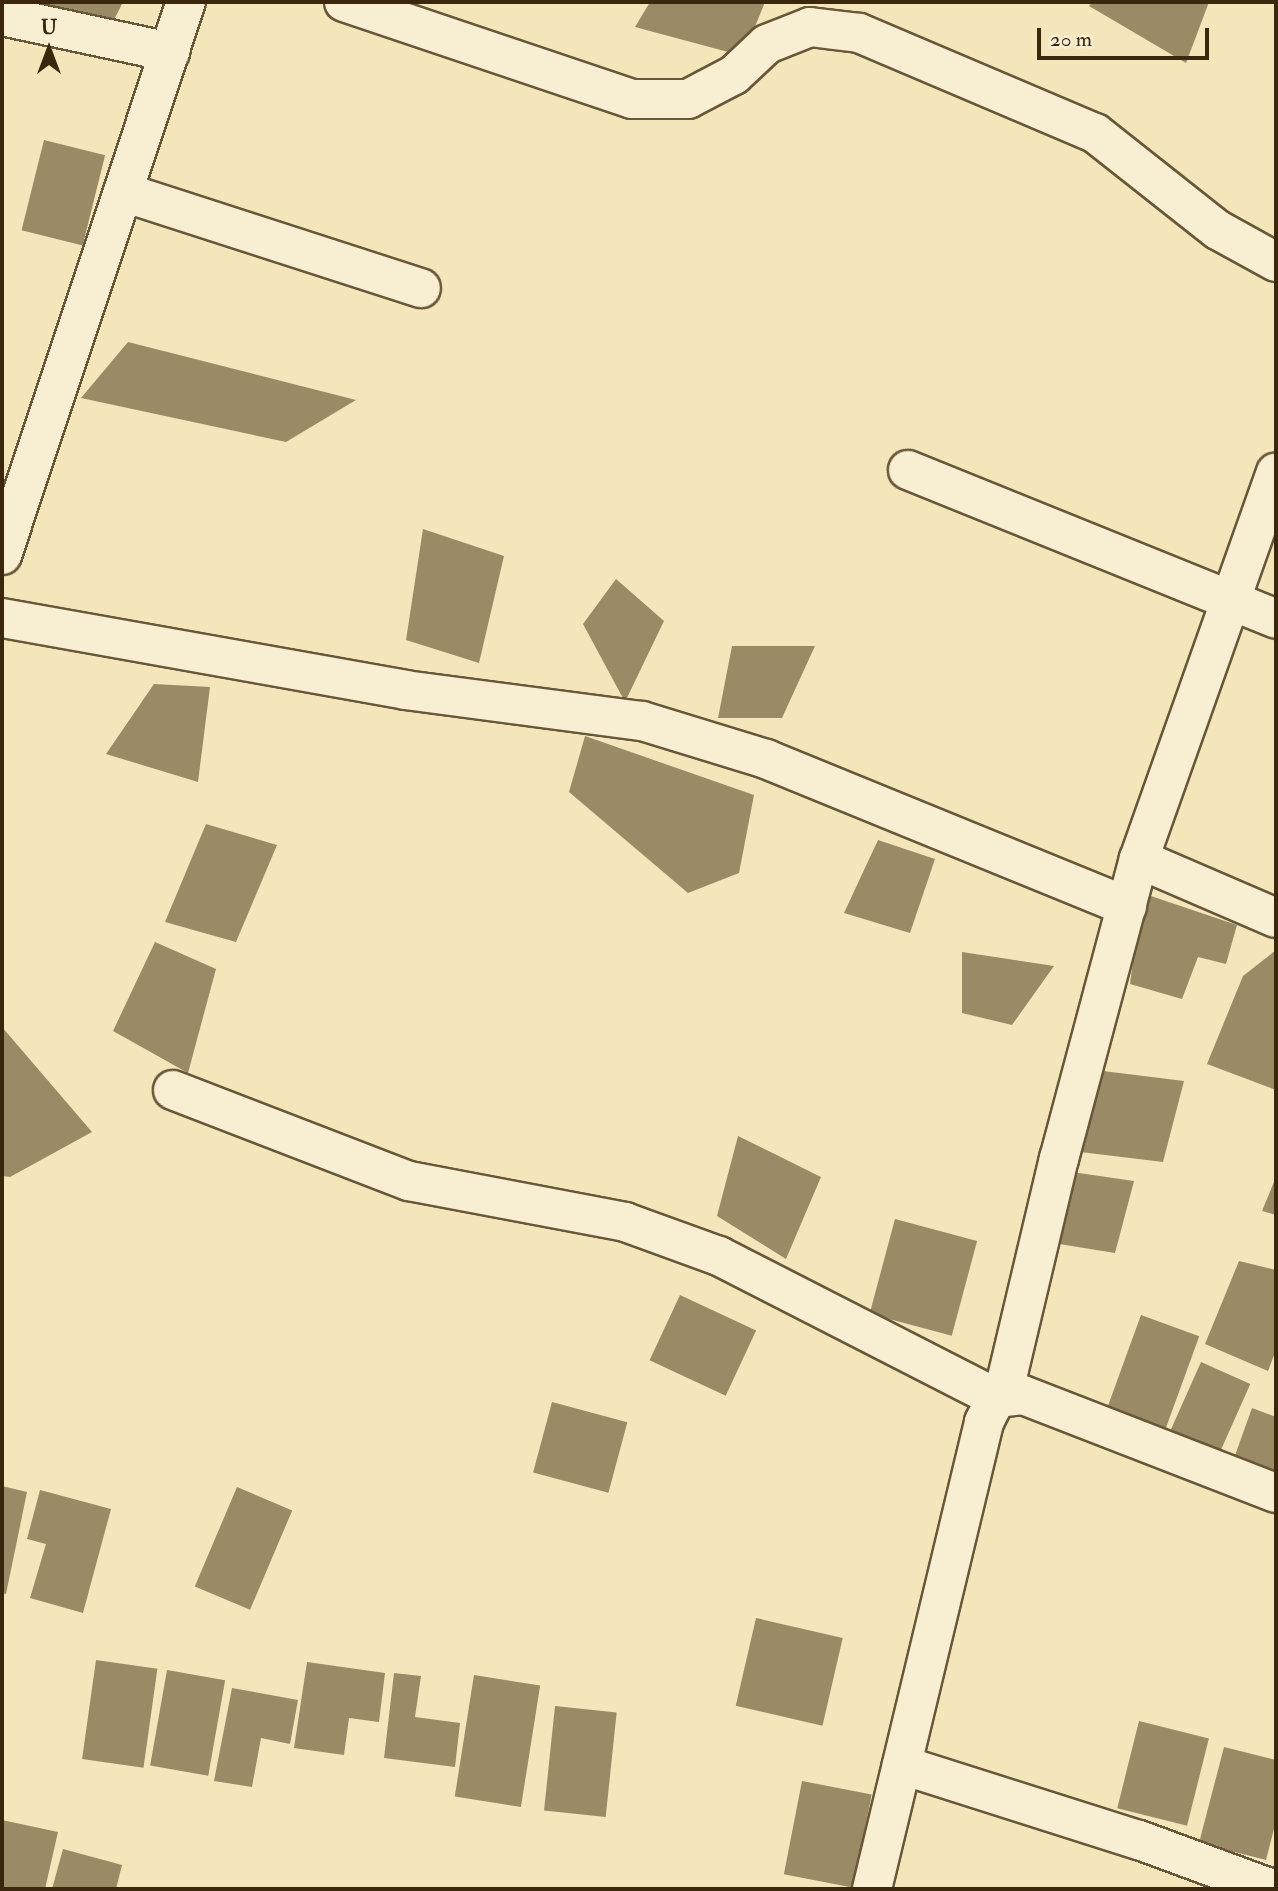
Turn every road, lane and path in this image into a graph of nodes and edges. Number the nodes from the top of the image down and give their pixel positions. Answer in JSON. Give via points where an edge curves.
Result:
{"nodes":[{"id":1,"x":186,"y":2,"type":"edge"},
{"id":2,"x":344,"y":2,"type":"edge"},
{"id":3,"x":2,"y":16,"type":"edge"},
{"id":4,"x":170,"y":52,"type":"junction"},
{"id":5,"x":123,"y":192,"type":"junction"},
{"id":6,"x":1275,"y":256,"type":"edge"},
{"id":7,"x":421,"y":288,"type":"dead end"},
{"id":8,"x":908,"y":470,"type":"dead end"},
{"id":9,"x":1276,"y":473,"type":"edge"},
{"id":10,"x":2,"y":555,"type":"edge"},
{"id":11,"x":1229,"y":603,"type":"junction"},
{"id":12,"x":2,"y":618,"type":"edge"},
{"id":13,"x":1276,"y":619,"type":"edge"},
{"id":14,"x":1139,"y":859,"type":"junction"},
{"id":15,"x":1127,"y":906,"type":"junction"},
{"id":16,"x":1276,"y":918,"type":"edge"},
{"id":17,"x":173,"y":1090,"type":"dead end"},
{"id":18,"x":1000,"y":1396,"type":"junction"},
{"id":19,"x":1276,"y":1493,"type":"edge"},
{"id":20,"x":902,"y":1765,"type":"junction"},
{"id":21,"x":872,"y":1889,"type":"edge"},
{"id":22,"x":1272,"y":1889,"type":"edge"}],
"edges":[{"from":1,"to":4,"type":"street"},
{"from":2,"to":6,"type":"street","via":[[632,99],[688,99],[734,75],[767,44],[810,27],[859,33],[1096,132],[1218,230]]},
{"from":3,"to":4,"type":"street"},
{"from":4,"to":5,"type":"street"},
{"from":5,"to":7,"type":"street"},
{"from":5,"to":10,"type":"street"},
{"from":8,"to":11,"type":"street"},
{"from":9,"to":11,"type":"street"},
{"from":11,"to":13,"type":"street"},
{"from":11,"to":14,"type":"street"},
{"from":12,"to":15,"type":"street","via":[[405,690],[642,721],[766,759]]},
{"from":14,"to":15,"type":"street"},
{"from":14,"to":16,"type":"street"},
{"from":15,"to":18,"type":"street"},
{"from":17,"to":18,"type":"street","via":[[409,1181],[625,1222],[719,1256]]},
{"from":18,"to":19,"type":"street","via":[[1023,1395]]},
{"from":18,"to":20,"type":"street","via":[[984,1422]]},
{"from":20,"to":21,"type":"street"},
{"from":20,"to":22,"type":"street","via":[[1139,1840]]}]}
